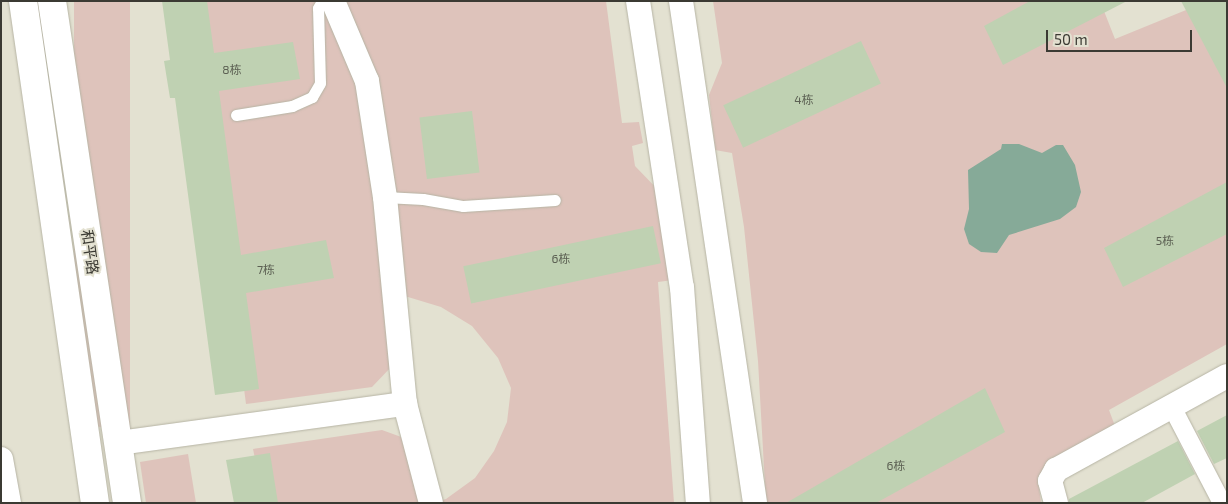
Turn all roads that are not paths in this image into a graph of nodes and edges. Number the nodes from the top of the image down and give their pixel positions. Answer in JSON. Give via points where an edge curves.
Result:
{"nodes":[{"id":1,"x":24,"y":1,"type":"edge"},
{"id":2,"x":52,"y":1,"type":"edge"},
{"id":3,"x":322,"y":1,"type":"edge"},
{"id":4,"x":333,"y":1,"type":"edge"},
{"id":5,"x":638,"y":1,"type":"edge"},
{"id":6,"x":681,"y":1,"type":"edge"},
{"id":7,"x":236,"y":115,"type":"dead end"},
{"id":8,"x":385,"y":197,"type":"junction"},
{"id":9,"x":555,"y":200,"type":"dead end"},
{"id":10,"x":1227,"y":376,"type":"edge"},
{"id":11,"x":405,"y":404,"type":"junction"},
{"id":12,"x":1172,"y":406,"type":"junction"},
{"id":13,"x":119,"y":443,"type":"junction"},
{"id":14,"x":1,"y":459,"type":"edge"},
{"id":15,"x":9,"y":503,"type":"edge"},
{"id":16,"x":95,"y":503,"type":"edge"},
{"id":17,"x":127,"y":503,"type":"edge"},
{"id":18,"x":431,"y":503,"type":"edge"},
{"id":19,"x":698,"y":503,"type":"edge"},
{"id":20,"x":755,"y":503,"type":"edge"},
{"id":21,"x":1056,"y":503,"type":"edge"},
{"id":22,"x":1222,"y":503,"type":"edge"}],
"edges":[{"from":1,"to":16,"type":"street","name":"和平路"},
{"from":2,"to":13,"type":"street","name":"和平路"},
{"from":3,"to":7,"type":"lane","via":[[318,8],[320,83],[312,97],[292,106]]},
{"from":4,"to":8,"type":"street","via":[[367,81]]},
{"from":5,"to":19,"type":"street","via":[[682,287]]},
{"from":6,"to":20,"type":"street"},
{"from":8,"to":9,"type":"lane","via":[[464,206]]},
{"from":8,"to":11,"type":"street"},
{"from":10,"to":12,"type":"street"},
{"from":11,"to":13,"type":"street"},
{"from":11,"to":18,"type":"street"},
{"from":12,"to":21,"type":"street","via":[[1056,470],[1050,481]]},
{"from":12,"to":22,"type":"street"},
{"from":13,"to":17,"type":"street","name":"和平路"},
{"from":14,"to":15,"type":"street"}]}
